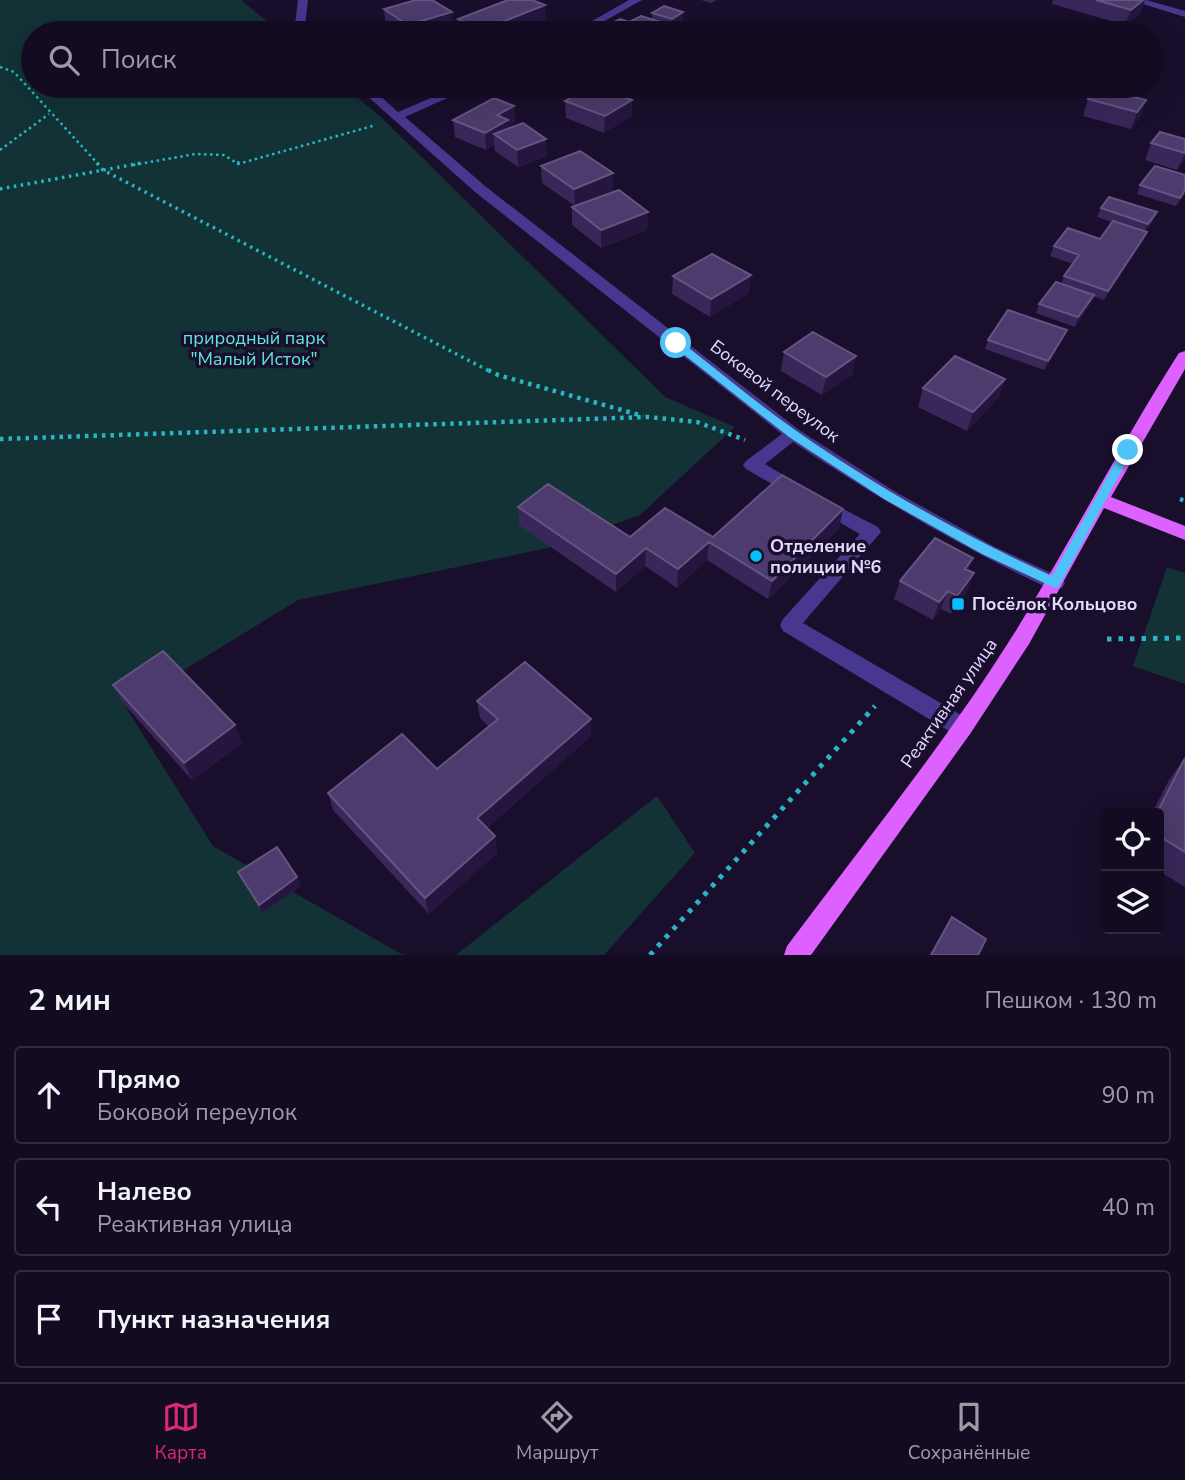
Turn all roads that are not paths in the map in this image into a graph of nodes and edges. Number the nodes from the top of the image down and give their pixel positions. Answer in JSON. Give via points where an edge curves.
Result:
{"nodes":[{"id":1,"x":303,"y":0,"type":"edge"},
{"id":2,"x":637,"y":0,"type":"edge"},
{"id":3,"x":1135,"y":0,"type":"edge"},
{"id":4,"x":1185,"y":13,"type":"edge"},
{"id":5,"x":300,"y":21,"type":"edge"},
{"id":6,"x":598,"y":21,"type":"edge"},
{"id":7,"x":377,"y":98,"type":"edge"},
{"id":8,"x":440,"y":98,"type":"edge"},
{"id":9,"x":396,"y":117,"type":"junction"},
{"id":10,"x":1185,"y":356,"type":"edge"},
{"id":11,"x":793,"y":434,"type":"junction"},
{"id":12,"x":1101,"y":500,"type":"junction"},
{"id":13,"x":1185,"y":533,"type":"edge"},
{"id":14,"x":1055,"y":583,"type":"junction"},
{"id":15,"x":962,"y":727,"type":"junction"},
{"id":16,"x":796,"y":955,"type":"edge"}],
"edges":[{"from":1,"to":5,"type":"street"},
{"from":2,"to":6,"type":"street"},
{"from":3,"to":4,"type":"street"},
{"from":7,"to":9,"type":"street","name":"Боковой переулок"},
{"from":8,"to":9,"type":"street"},
{"from":9,"to":11,"type":"street","name":"Боковой переулок"},
{"from":10,"to":12,"type":"main road","name":"Реактивная улица"},
{"from":11,"to":14,"type":"street","name":"Боковой переулок","via":[[888,496]]},
{"from":11,"to":15,"type":"street","via":[[752,465],[872,532],[790,625]]},
{"from":12,"to":13,"type":"main road"},
{"from":12,"to":14,"type":"main road","name":"Реактивная улица"},
{"from":14,"to":15,"type":"main road","name":"Реактивная улица"},
{"from":15,"to":16,"type":"main road","name":"Реактивная улица"}]}
